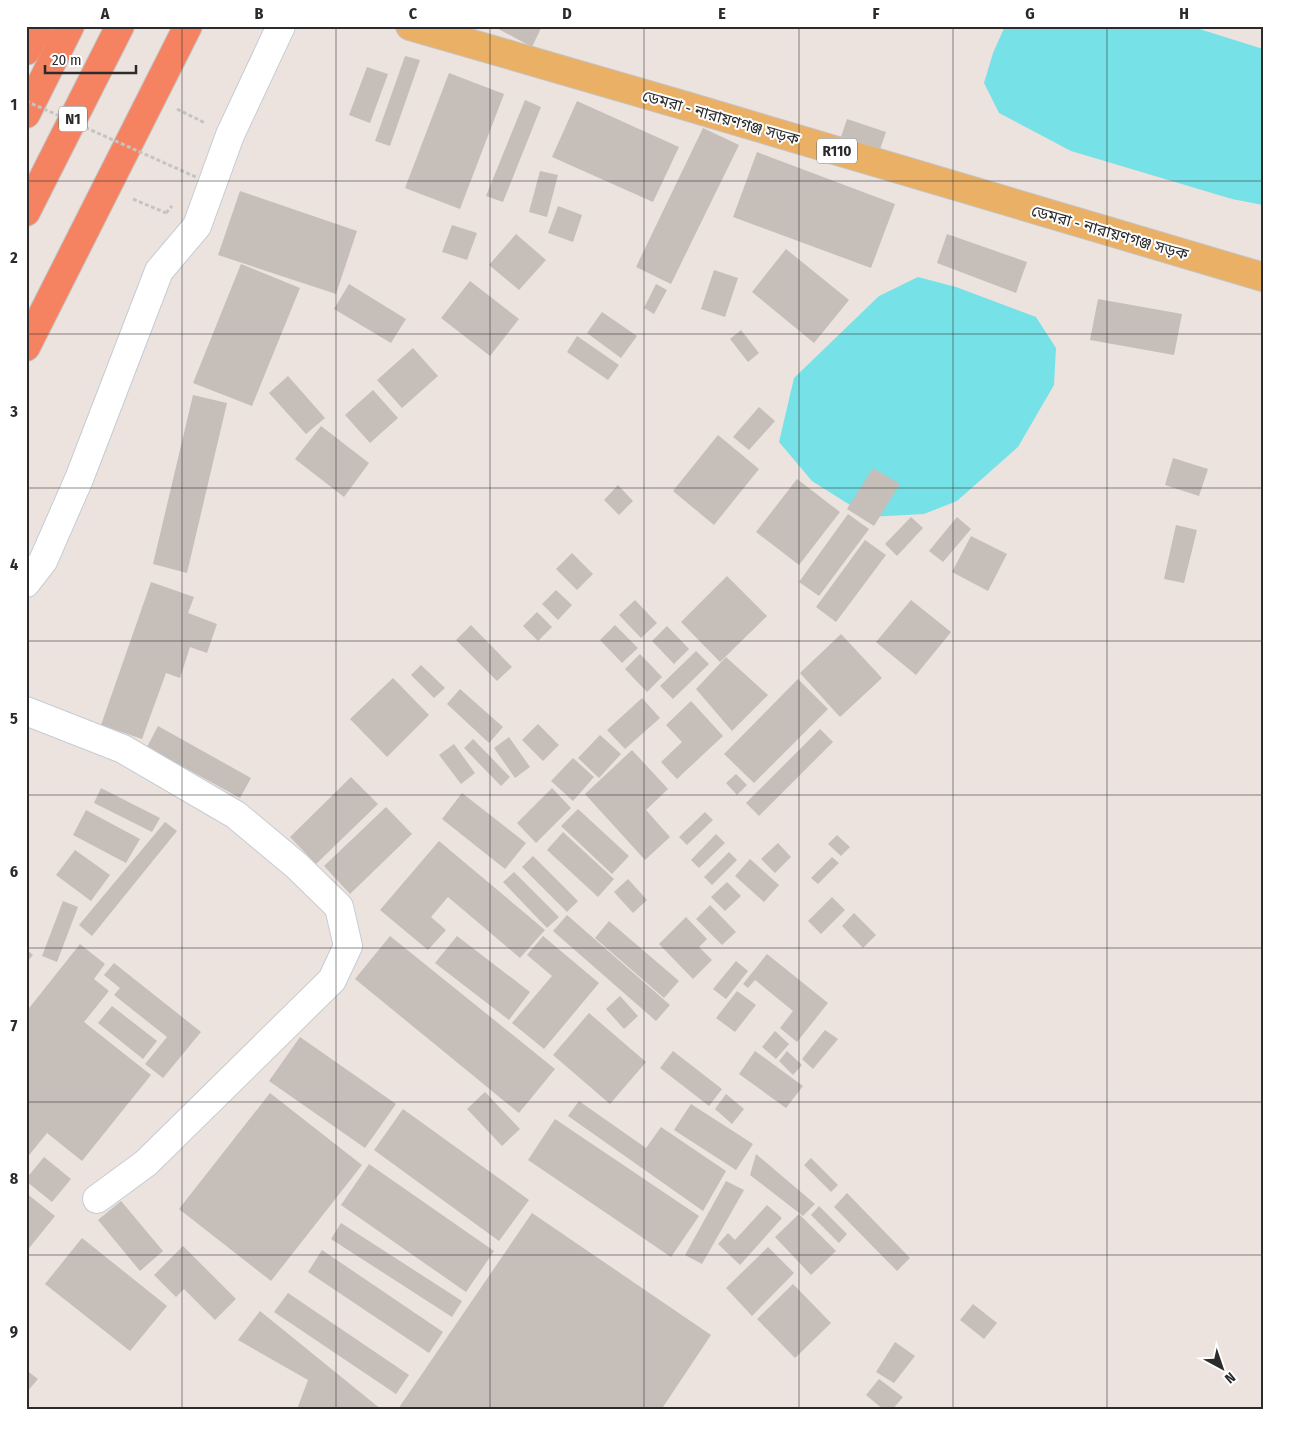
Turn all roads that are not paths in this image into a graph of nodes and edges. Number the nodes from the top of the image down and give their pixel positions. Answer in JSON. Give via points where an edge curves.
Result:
{"nodes":[{"id":1,"x":39,"y":26,"type":"edge"},
{"id":2,"x":70,"y":26,"type":"edge"},
{"id":3,"x":120,"y":26,"type":"edge"},
{"id":4,"x":188,"y":26,"type":"edge"},
{"id":5,"x":281,"y":26,"type":"edge"},
{"id":6,"x":410,"y":26,"type":"edge"},
{"id":7,"x":26,"y":51,"type":"edge"},
{"id":8,"x":26,"y":114,"type":"edge"},
{"id":9,"x":26,"y":212,"type":"edge"},
{"id":10,"x":1263,"y":277,"type":"edge"},
{"id":11,"x":26,"y":347,"type":"edge"},
{"id":12,"x":26,"y":583,"type":"edge"},
{"id":13,"x":26,"y":711,"type":"edge"},
{"id":14,"x":97,"y":1199,"type":"dead end"}],
"edges":[{"from":1,"to":7,"type":"highway"},
{"from":2,"to":8,"type":"highway"},
{"from":3,"to":9,"type":"highway","number":"N1"},
{"from":4,"to":11,"type":"highway"},
{"from":5,"to":12,"type":"lane","via":[[230,135],[197,226],[159,271],[79,479],[43,561]]},
{"from":6,"to":10,"type":"main road","name":"ডেমরা - নারায়ণগঞ্জ সড়ক","number":"R110"},
{"from":13,"to":14,"type":"lane","via":[[122,749],[236,815],[297,866],[339,907],[348,946],[332,980],[146,1163]]}]}
